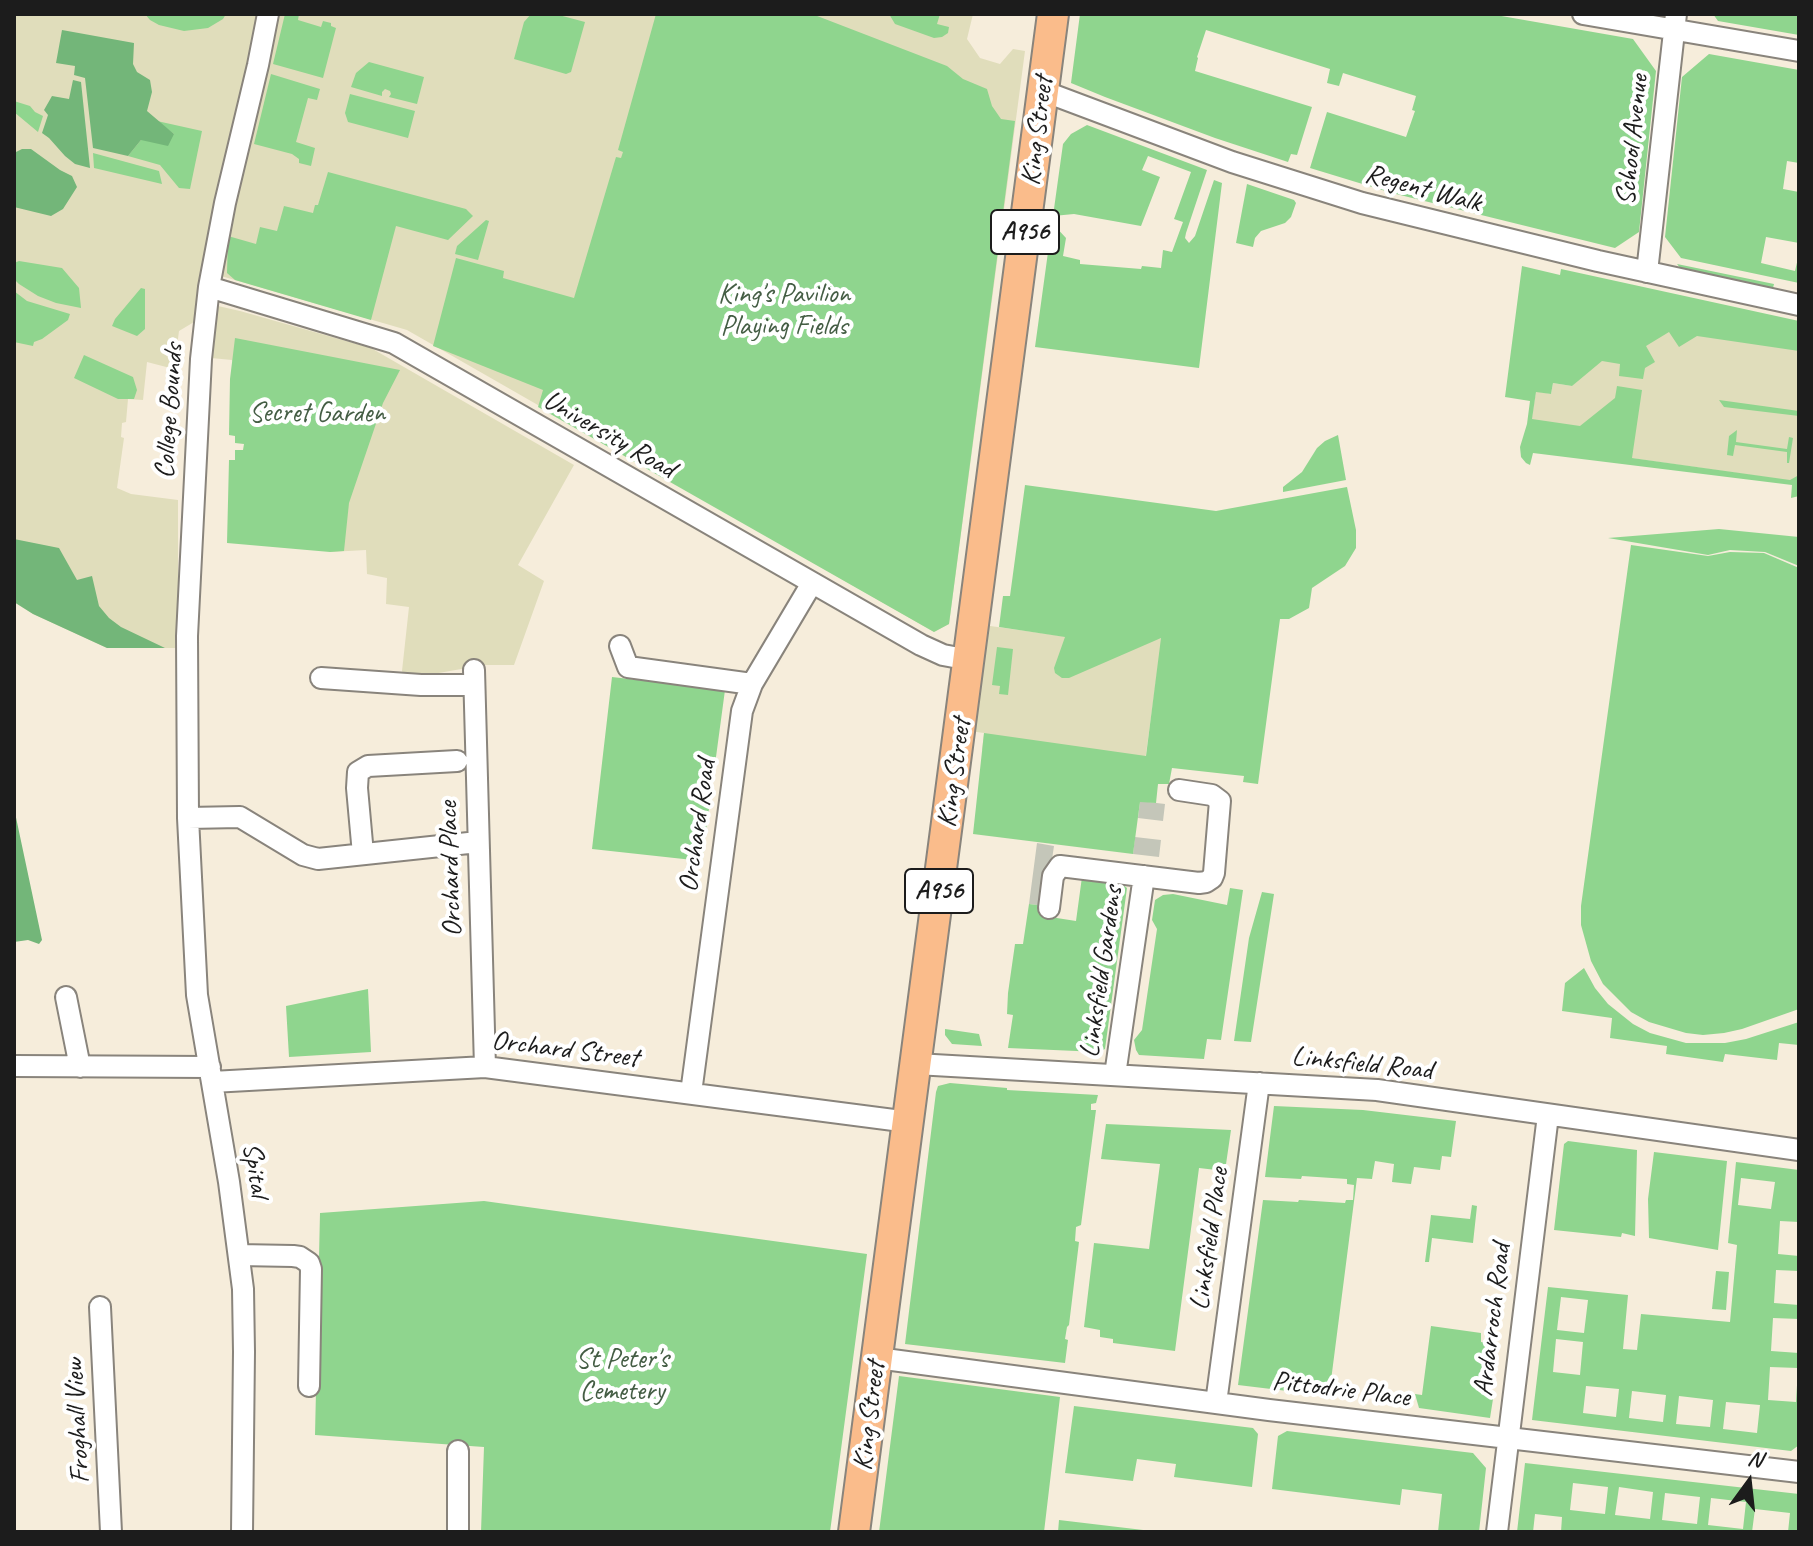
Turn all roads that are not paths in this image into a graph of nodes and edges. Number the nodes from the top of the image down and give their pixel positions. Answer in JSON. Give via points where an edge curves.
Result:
{"nodes":[{"id":1,"x":268,"y":14,"type":"edge"},
{"id":2,"x":1053,"y":14,"type":"edge"},
{"id":3,"x":1583,"y":14,"type":"edge"},
{"id":4,"x":1675,"y":22,"type":"edge"},
{"id":5,"x":1799,"y":51,"type":"edge"},
{"id":6,"x":1043,"y":91,"type":"junction"},
{"id":7,"x":1647,"y":272,"type":"junction"},
{"id":8,"x":209,"y":287,"type":"junction"},
{"id":9,"x":1799,"y":305,"type":"edge"},
{"id":10,"x":812,"y":583,"type":"junction"},
{"id":11,"x":620,"y":646,"type":"dead end"},
{"id":12,"x":970,"y":660,"type":"junction"},
{"id":13,"x":321,"y":678,"type":"dead end"},
{"id":14,"x":752,"y":684,"type":"junction"},
{"id":15,"x":457,"y":761,"type":"dead end"},
{"id":16,"x":1179,"y":790,"type":"dead end"},
{"id":17,"x":188,"y":818,"type":"junction"},
{"id":18,"x":478,"y":842,"type":"junction"},
{"id":19,"x":363,"y":854,"type":"junction"},
{"id":20,"x":1144,"y":876,"type":"junction"},
{"id":21,"x":1049,"y":908,"type":"dead end"},
{"id":22,"x":66,"y":997,"type":"dead end"},
{"id":23,"x":916,"y":1064,"type":"junction"},
{"id":24,"x":14,"y":1066,"type":"edge"},
{"id":25,"x":80,"y":1067,"type":"junction"},
{"id":26,"x":485,"y":1067,"type":"junction"},
{"id":27,"x":211,"y":1074,"type":"junction"},
{"id":28,"x":1115,"y":1075,"type":"junction"},
{"id":29,"x":1259,"y":1083,"type":"junction"},
{"id":30,"x":691,"y":1093,"type":"junction"},
{"id":31,"x":1548,"y":1115,"type":"junction"},
{"id":32,"x":909,"y":1122,"type":"junction"},
{"id":33,"x":1799,"y":1150,"type":"edge"},
{"id":34,"x":239,"y":1255,"type":"junction"},
{"id":35,"x":100,"y":1307,"type":"dead end"},
{"id":36,"x":877,"y":1358,"type":"junction"},
{"id":37,"x":309,"y":1386,"type":"dead end"},
{"id":38,"x":1216,"y":1403,"type":"junction"},
{"id":39,"x":1508,"y":1439,"type":"junction"},
{"id":40,"x":458,"y":1451,"type":"dead end"},
{"id":41,"x":1799,"y":1472,"type":"edge"},
{"id":42,"x":111,"y":1532,"type":"edge"},
{"id":43,"x":242,"y":1532,"type":"edge"},
{"id":44,"x":458,"y":1532,"type":"edge"},
{"id":45,"x":854,"y":1532,"type":"edge"},
{"id":46,"x":1497,"y":1532,"type":"edge"}],
"edges":[{"from":1,"to":8,"type":"street","name":"College Bounds"},
{"from":2,"to":6,"type":"main road","name":"King Street","number":"A956"},
{"from":3,"to":4,"type":"street"},
{"from":4,"to":5,"type":"street"},
{"from":4,"to":7,"type":"street","name":"School Avenue"},
{"from":6,"to":7,"type":"street","name":"Regent Walk","via":[[1324,192]]},
{"from":6,"to":12,"type":"main road","name":"King Street","number":"A956"},
{"from":7,"to":9,"type":"street","name":"Regent Walk"},
{"from":8,"to":10,"type":"street","name":"University Road","via":[[394,343]]},
{"from":8,"to":17,"type":"street","name":"College Bounds","via":[[189,580]]},
{"from":10,"to":12,"type":"street","name":"University Road","via":[[921,645]]},
{"from":10,"to":14,"type":"street","name":"Orchard Road"},
{"from":11,"to":14,"type":"street","via":[[628,667]]},
{"from":12,"to":23,"type":"main road","name":"King Street","number":"A956"},
{"from":13,"to":18,"type":"street","name":"Orchard Place","via":[[421,685],[474,678]]},
{"from":14,"to":30,"type":"street","name":"Orchard Road","via":[[742,711]]},
{"from":15,"to":19,"type":"street","via":[[368,766],[358,772]]},
{"from":16,"to":20,"type":"street","name":"Linksfield Gardens","via":[[1220,801],[1212,878],[1199,883]]},
{"from":17,"to":19,"type":"street","via":[[240,817],[310,858]]},
{"from":17,"to":27,"type":"street","name":"Spital","via":[[197,995]]},
{"from":18,"to":19,"type":"street"},
{"from":18,"to":26,"type":"street","name":"Orchard Place"},
{"from":20,"to":21,"type":"street","name":"Linksfield Gardens","via":[[1060,866],[1053,876]]},
{"from":20,"to":28,"type":"street","name":"Linksfield Gardens"},
{"from":22,"to":25,"type":"street"},
{"from":23,"to":28,"type":"street","name":"Linksfield Road"},
{"from":23,"to":32,"type":"main road","name":"King Street","number":"A956"},
{"from":24,"to":25,"type":"street","name":"Orchard Street"},
{"from":25,"to":27,"type":"street","name":"Orchard Street"},
{"from":26,"to":27,"type":"street","name":"Orchard Street"},
{"from":26,"to":30,"type":"street","name":"Orchard Street"},
{"from":27,"to":34,"type":"street","name":"Spital"},
{"from":28,"to":29,"type":"street","name":"Linksfield Road"},
{"from":29,"to":31,"type":"street","name":"Linksfield Road","via":[[1377,1090]]},
{"from":29,"to":38,"type":"street","name":"Linksfield Place"},
{"from":30,"to":32,"type":"street","name":"Orchard Street"},
{"from":31,"to":33,"type":"street","name":"Linksfield Road"},
{"from":31,"to":39,"type":"street","name":"Ardarroch Road"},
{"from":32,"to":36,"type":"main road","name":"King Street","number":"A956"},
{"from":34,"to":37,"type":"street","via":[[293,1256],[309,1263]]},
{"from":34,"to":43,"type":"street","name":"Spital","via":[[244,1319]]},
{"from":35,"to":42,"type":"street","name":"Froghall View"},
{"from":36,"to":38,"type":"street","name":"Pittodrie Place"},
{"from":36,"to":45,"type":"main road","name":"King Street","number":"A956"},
{"from":38,"to":39,"type":"street","name":"Pittodrie Place"},
{"from":39,"to":41,"type":"street","name":"Pittodrie Place"},
{"from":39,"to":46,"type":"street","name":"Ardarroch Road"},
{"from":40,"to":44,"type":"street"}]}
